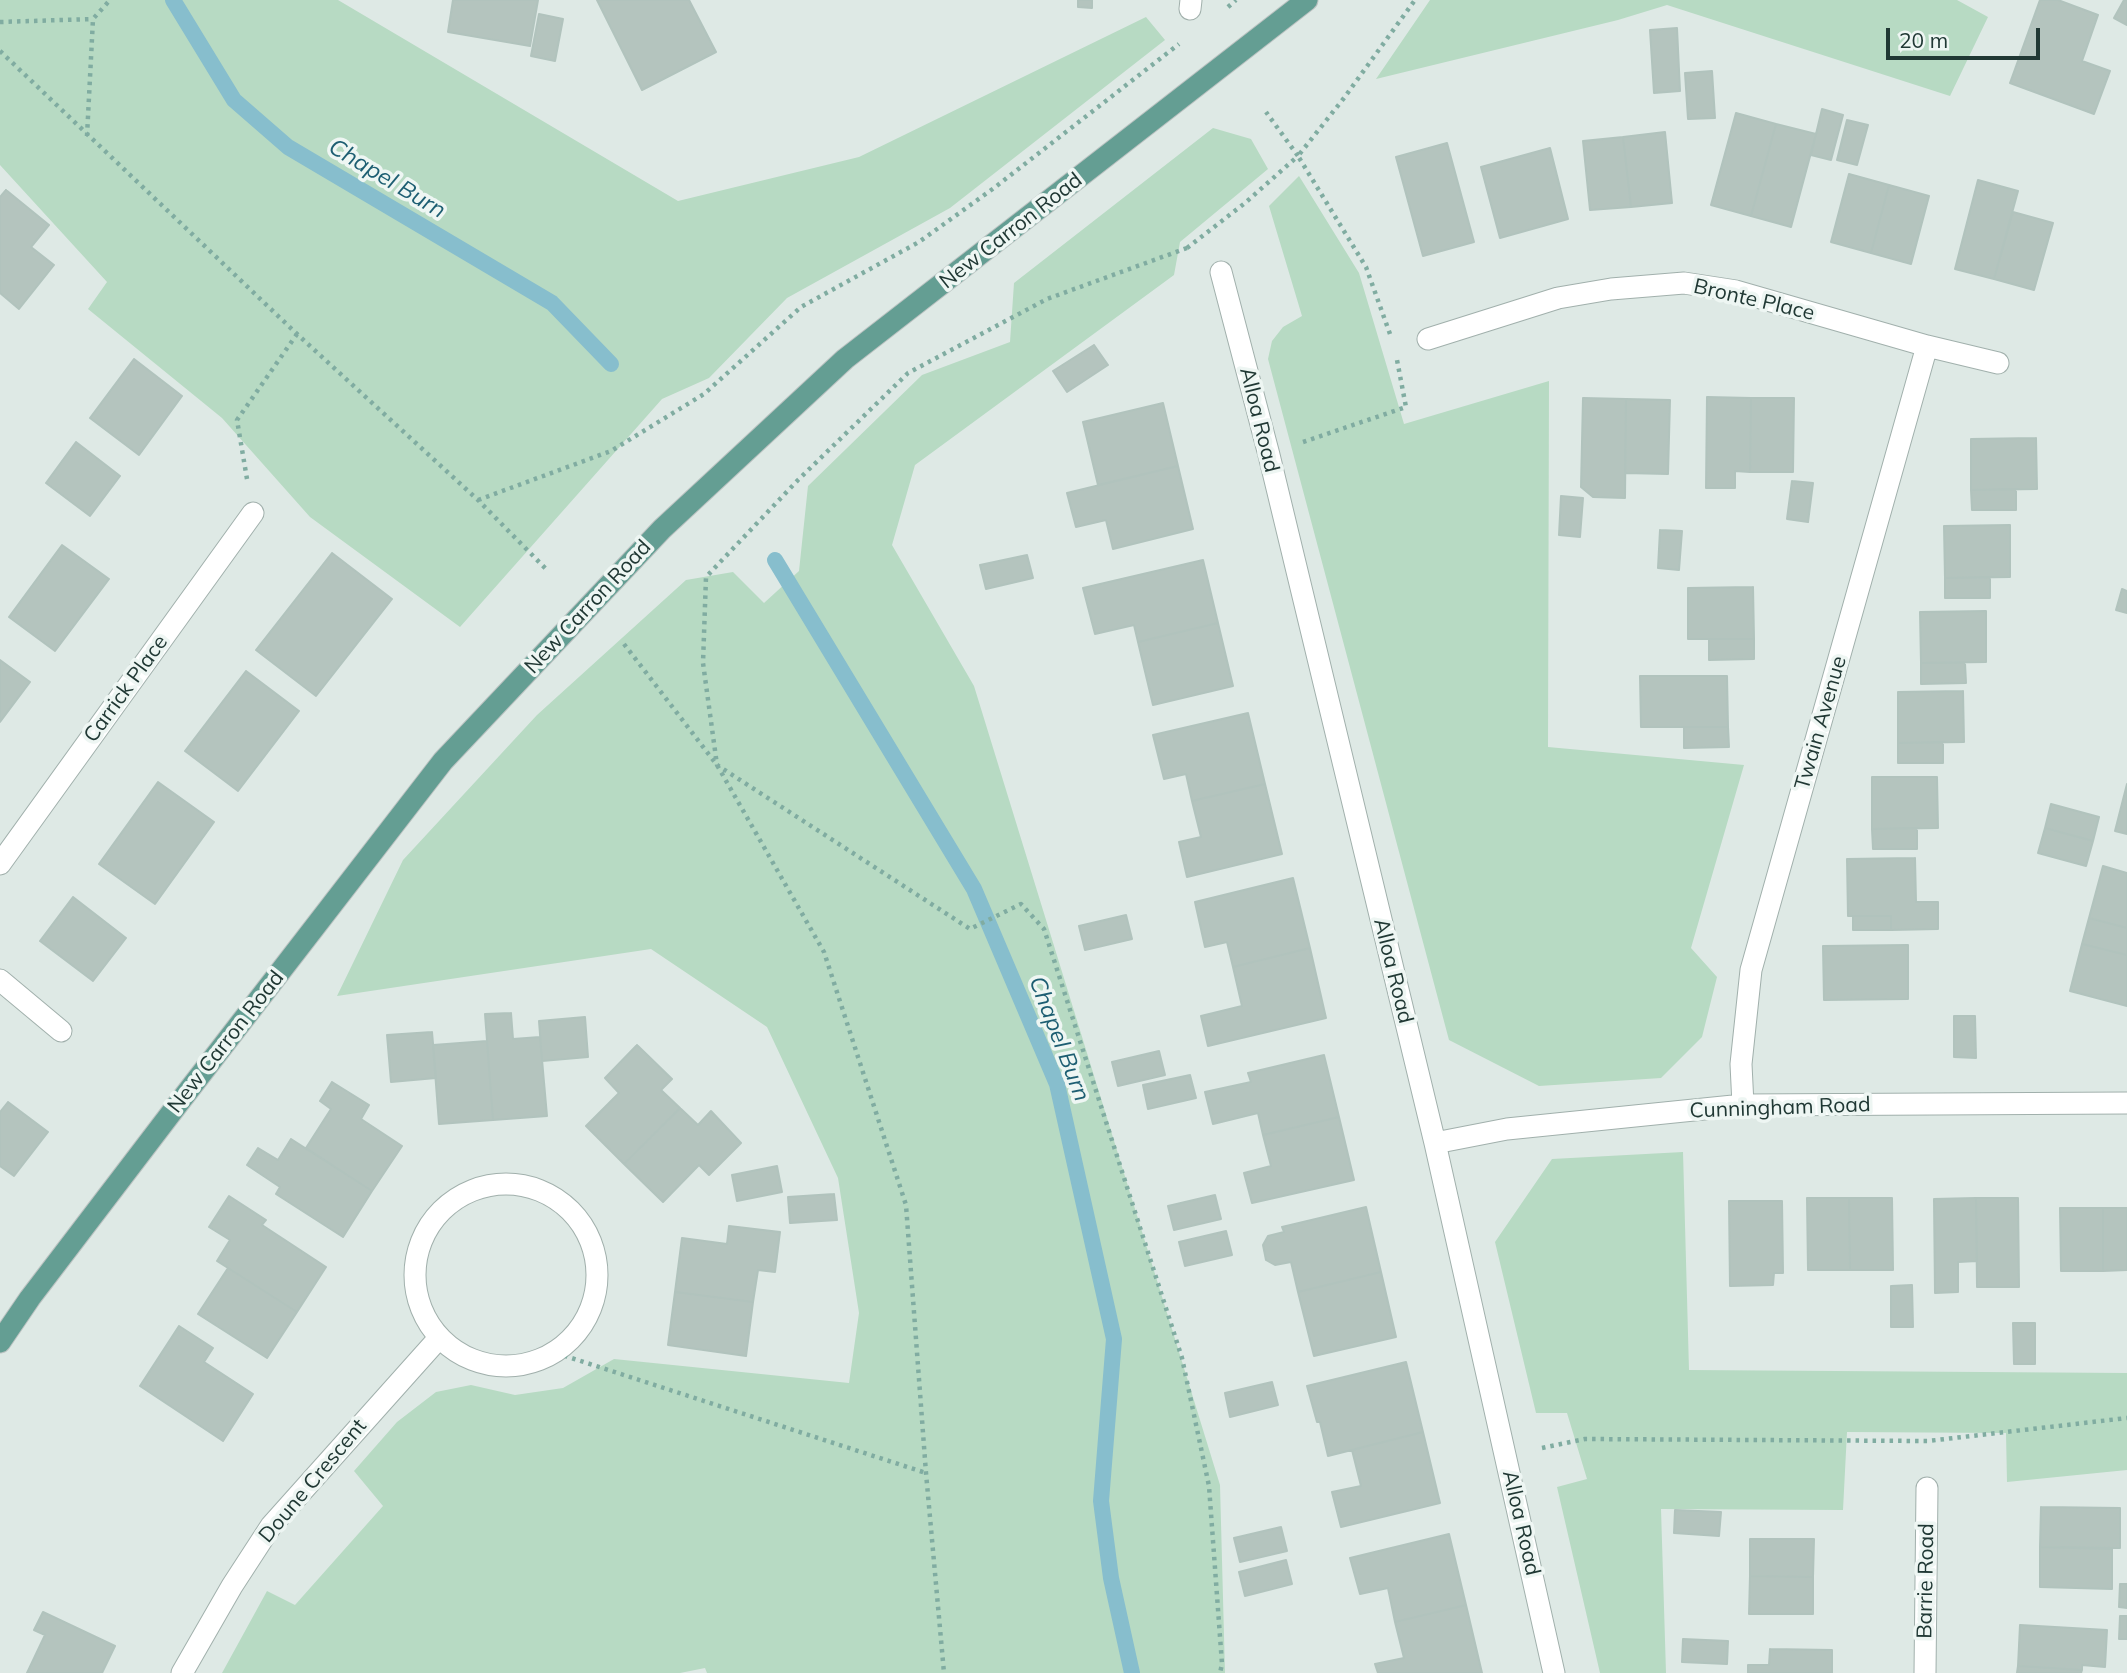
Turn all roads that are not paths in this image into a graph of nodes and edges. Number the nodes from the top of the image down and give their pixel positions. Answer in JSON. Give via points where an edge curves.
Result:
{"nodes":[{"id":1,"x":1307,"y":0,"type":"edge"},
{"id":2,"x":1221,"y":272,"type":"road end"},
{"id":3,"x":1428,"y":339,"type":"road end"},
{"id":4,"x":1927,"y":346,"type":"junction"},
{"id":5,"x":1998,"y":363,"type":"dead end"},
{"id":6,"x":253,"y":513,"type":"road end"},
{"id":7,"x":0,"y":864,"type":"edge"},
{"id":8,"x":0,"y":980,"type":"edge"},
{"id":9,"x":61,"y":1031,"type":"dead end"},
{"id":10,"x":2127,"y":1103,"type":"edge"},
{"id":11,"x":1743,"y":1105,"type":"junction"},
{"id":12,"x":1435,"y":1143,"type":"junction"},
{"id":13,"x":439,"y":1338,"type":"junction"},
{"id":14,"x":0,"y":1342,"type":"edge"},
{"id":15,"x":1927,"y":1488,"type":"dead end"},
{"id":16,"x":182,"y":1673,"type":"edge"},
{"id":17,"x":1554,"y":1673,"type":"edge"},
{"id":18,"x":1925,"y":1673,"type":"edge"}],
"edges":[{"from":1,"to":14,"type":"main road","name":"New Carron Road","via":[[845,359],[662,529],[443,761]]},
{"from":2,"to":12,"type":"street","name":"Alloa Road"},
{"from":3,"to":4,"type":"street","name":"Bronte Place","via":[[1558,298],[1684,283],[1736,291]]},
{"from":4,"to":5,"type":"street","name":"Bronte Place"},
{"from":4,"to":11,"type":"street","name":"Twain Avenue","via":[[1751,970],[1741,1064]]},
{"from":6,"to":7,"type":"street","name":"Carrick Place"},
{"from":8,"to":9,"type":"street"},
{"from":10,"to":11,"type":"street","name":"Cunningham Road"},
{"from":11,"to":12,"type":"street","name":"Cunningham Road","via":[[1507,1129]]},
{"from":12,"to":17,"type":"street","name":"Alloa Road"},
{"from":13,"to":13,"type":"street","via":[[420,1306],[415,1269],[424,1233],[448,1204],[481,1186],[518,1184],[553,1196],[581,1220],[596,1255],[597,1292],[583,1327],[556,1353],[527,1365],[495,1367],[464,1357]]},
{"from":13,"to":16,"type":"street","name":"Doune Crescent","via":[[271,1526]]},
{"from":15,"to":18,"type":"street","name":"Barrie Road"}]}
